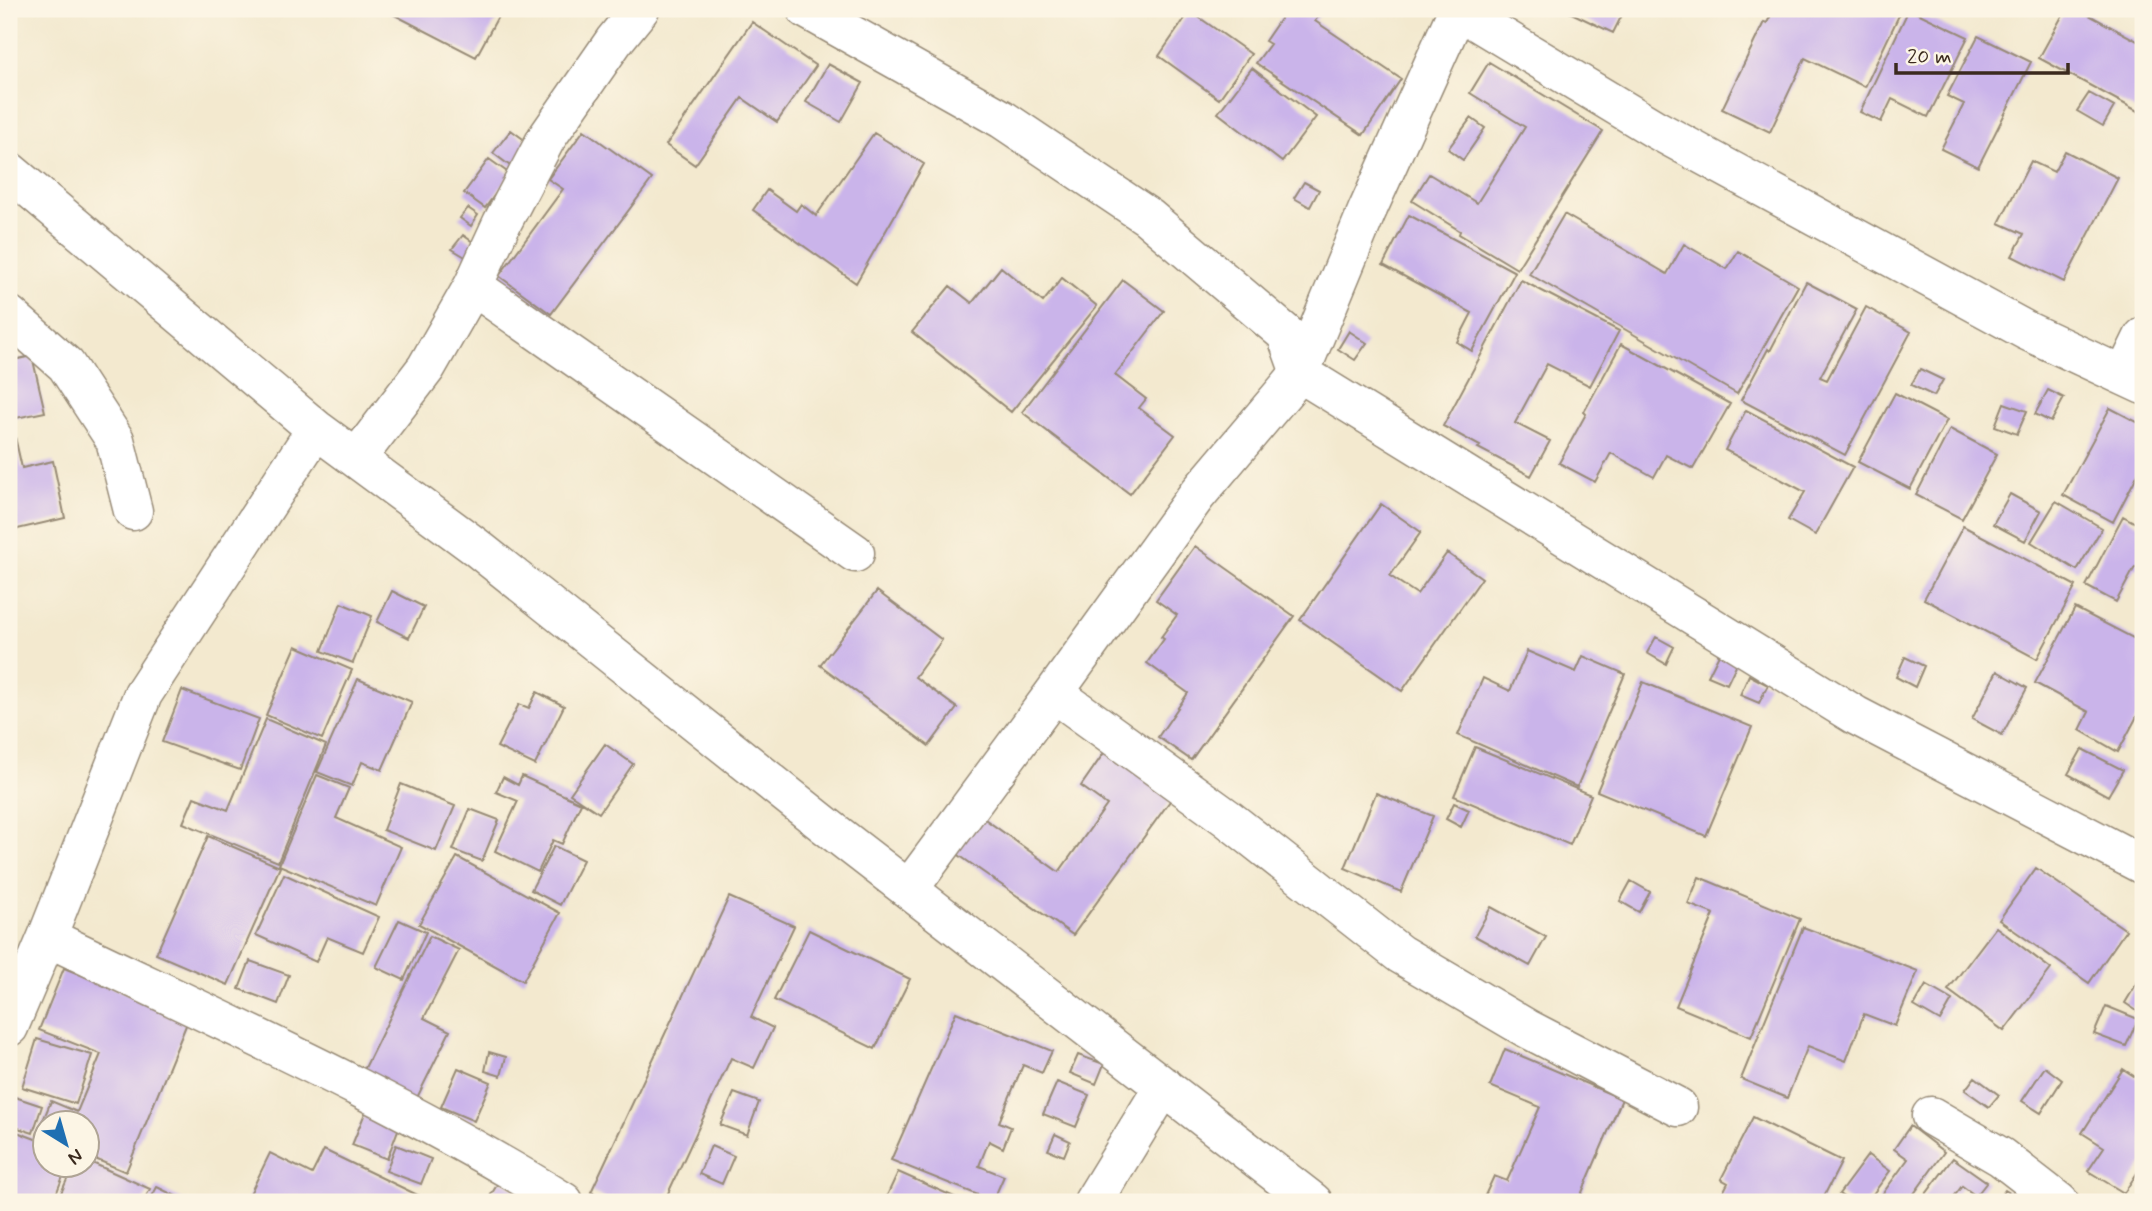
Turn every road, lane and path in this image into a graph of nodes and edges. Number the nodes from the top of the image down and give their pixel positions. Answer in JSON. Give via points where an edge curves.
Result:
{"nodes":[{"id":1,"x":640,"y":9,"type":"edge"},
{"id":2,"x":806,"y":9,"type":"edge"},
{"id":3,"x":1457,"y":9,"type":"edge"},
{"id":4,"x":9,"y":172,"type":"edge"},
{"id":5,"x":474,"y":286,"type":"junction"},
{"id":6,"x":9,"y":315,"type":"edge"},
{"id":7,"x":2143,"y":337,"type":"edge"},
{"id":8,"x":1300,"y":373,"type":"junction"},
{"id":9,"x":2134,"y":381,"type":"edge"},
{"id":10,"x":316,"y":429,"type":"junction"},
{"id":11,"x":357,"y":458,"type":"junction"},
{"id":12,"x":133,"y":511,"type":"dead end"},
{"id":13,"x":855,"y":553,"type":"dead end"},
{"id":14,"x":1055,"y":693,"type":"junction"},
{"id":15,"x":2143,"y":865,"type":"edge"},
{"id":16,"x":909,"y":889,"type":"junction"},
{"id":17,"x":47,"y":937,"type":"junction"},
{"id":18,"x":9,"y":1027,"type":"edge"},
{"id":19,"x":1164,"y":1086,"type":"junction"},
{"id":20,"x":1678,"y":1108,"type":"dead end"},
{"id":21,"x":1931,"y":1116,"type":"dead end"},
{"id":22,"x":564,"y":1202,"type":"edge"},
{"id":23,"x":1093,"y":1202,"type":"edge"},
{"id":24,"x":1314,"y":1202,"type":"edge"},
{"id":25,"x":2059,"y":1202,"type":"edge"}],
"edges":[{"from":1,"to":5,"type":"street","via":[[546,139]]},
{"from":2,"to":8,"type":"street","via":[[1002,119],[1148,218],[1286,334]]},
{"from":3,"to":8,"type":"street"},
{"from":3,"to":9,"type":"street","via":[[1655,129],[2027,331]]},
{"from":4,"to":10,"type":"street"},
{"from":5,"to":11,"type":"street","via":[[426,368]]},
{"from":5,"to":13,"type":"street"},
{"from":6,"to":12,"type":"street","via":[[66,365],[115,440]]},
{"from":7,"to":9,"type":"street"},
{"from":8,"to":14,"type":"street","via":[[1197,495]]},
{"from":8,"to":15,"type":"street","via":[[1855,715]]},
{"from":10,"to":11,"type":"street"},
{"from":10,"to":17,"type":"street","via":[[143,694]]},
{"from":11,"to":16,"type":"street"},
{"from":14,"to":16,"type":"street"},
{"from":14,"to":20,"type":"street","via":[[1227,818],[1401,954],[1526,1028]]},
{"from":16,"to":19,"type":"street"},
{"from":17,"to":18,"type":"street"},
{"from":17,"to":22,"type":"street","via":[[369,1093]]},
{"from":19,"to":23,"type":"street"},
{"from":19,"to":24,"type":"street"},
{"from":21,"to":25,"type":"street","via":[[2001,1157]]}]}
